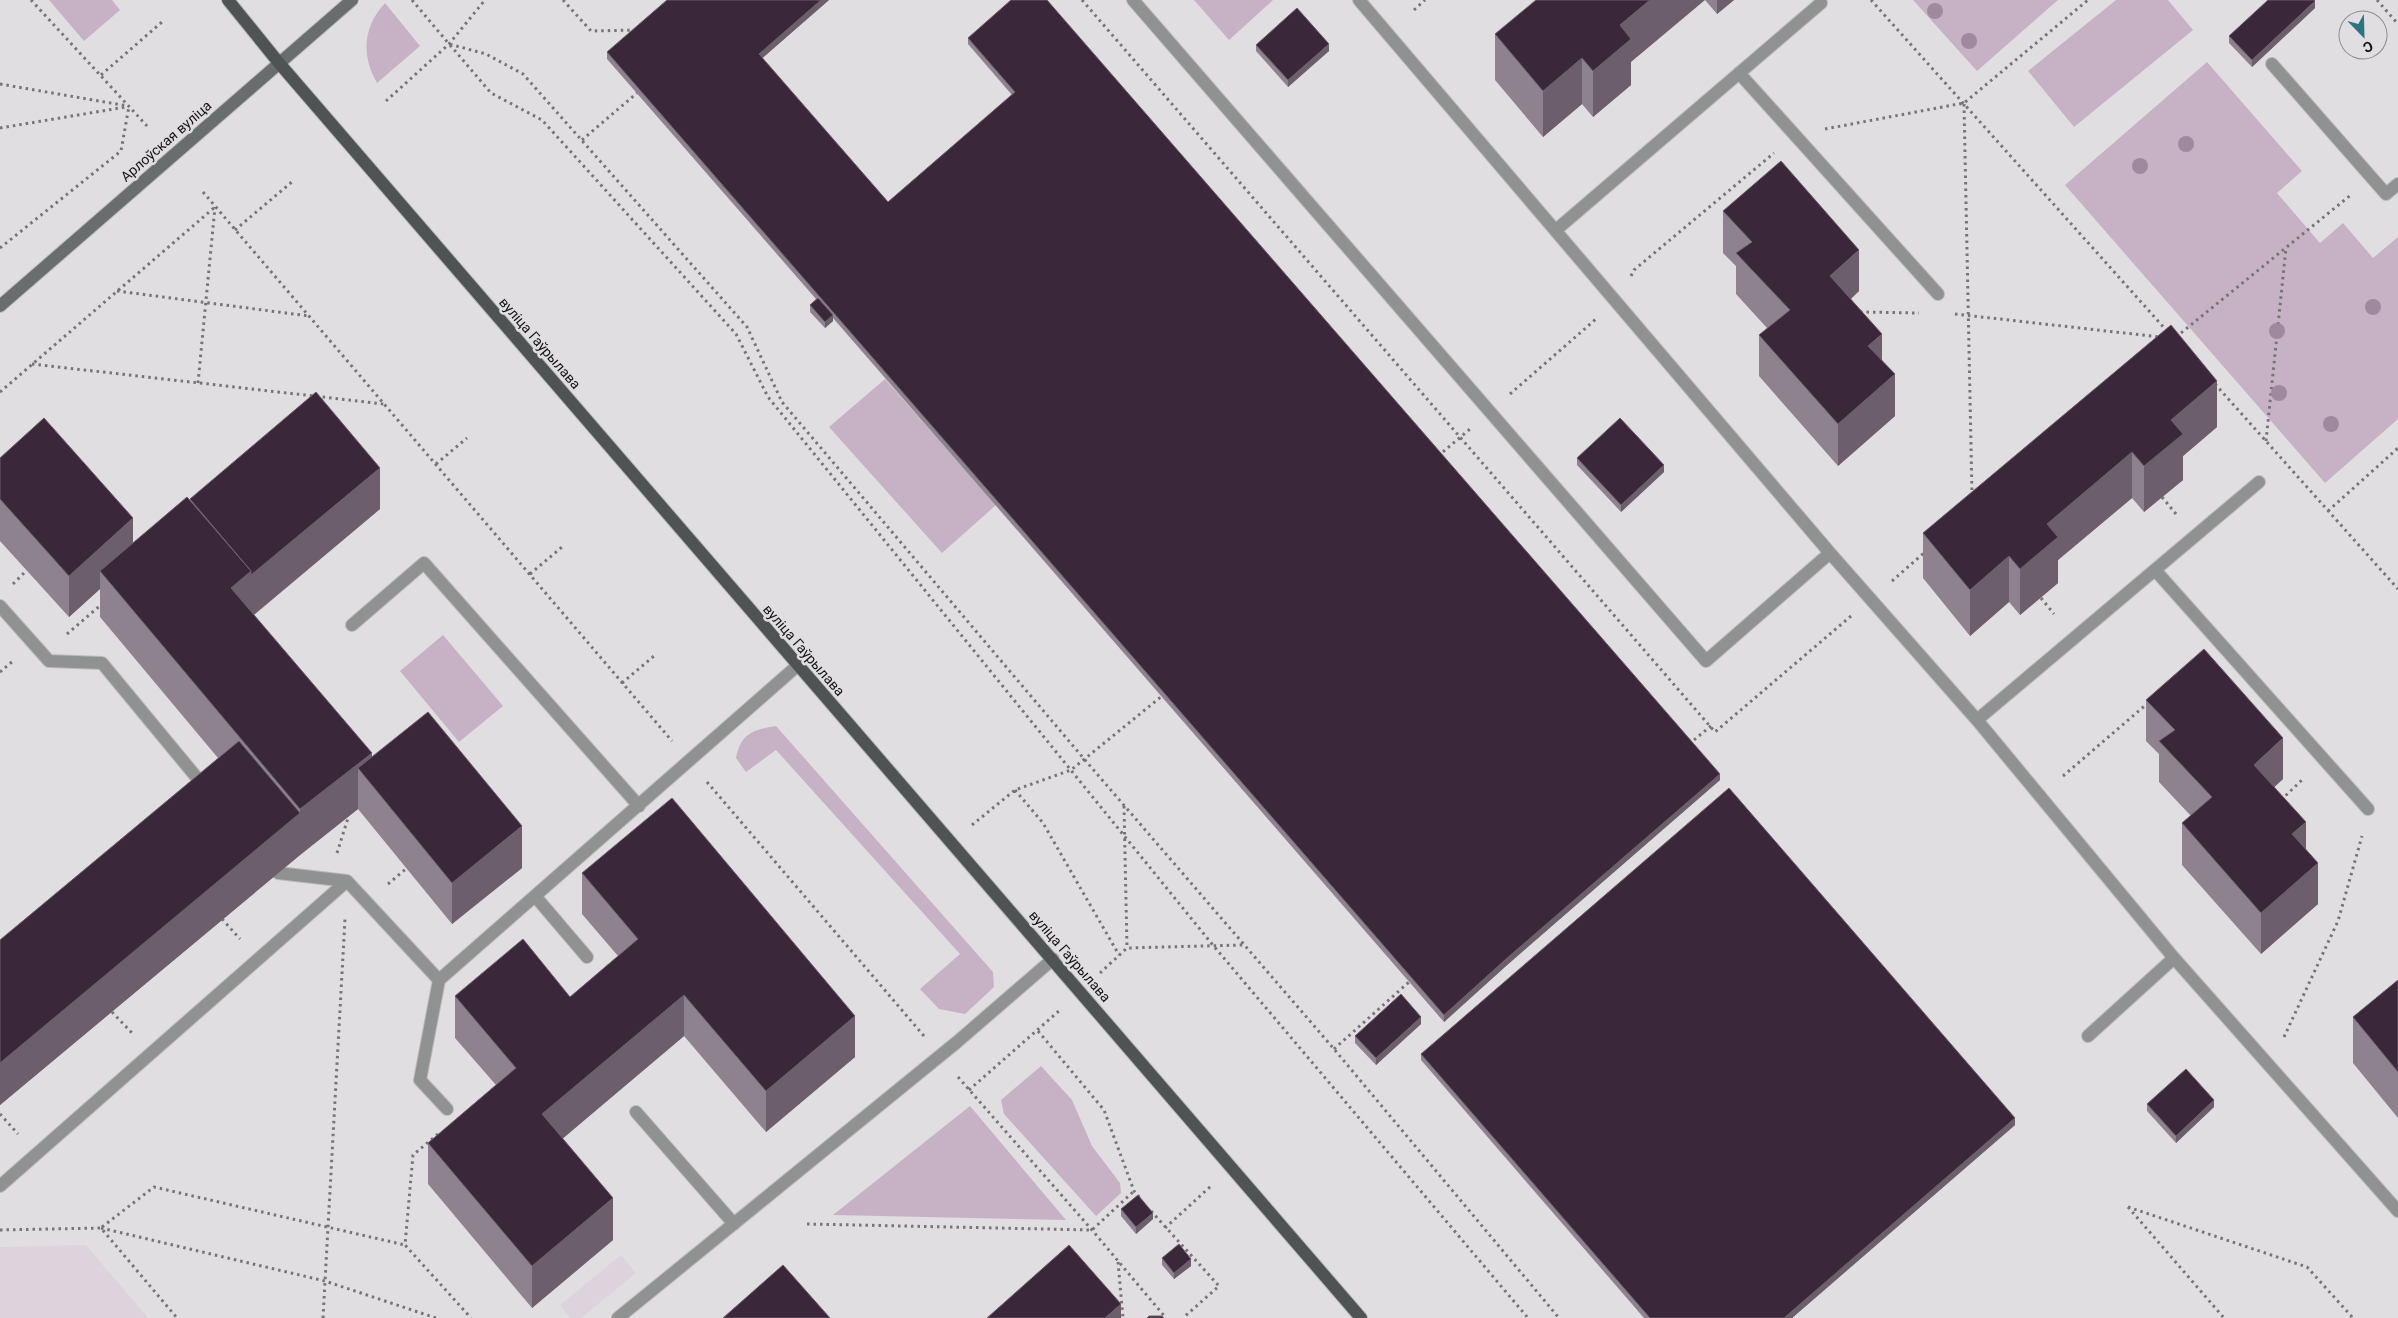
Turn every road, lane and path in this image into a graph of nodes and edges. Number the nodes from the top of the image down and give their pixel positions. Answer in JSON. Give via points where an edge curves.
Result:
{"nodes":[{"id":1,"x":31,"y":0,"type":"edge"},
{"id":2,"x":228,"y":0,"type":"edge"},
{"id":3,"x":352,"y":0,"type":"edge"},
{"id":4,"x":412,"y":0,"type":"edge"},
{"id":5,"x":486,"y":0,"type":"edge"},
{"id":6,"x":563,"y":0,"type":"edge"},
{"id":7,"x":1082,"y":0,"type":"edge"},
{"id":8,"x":1133,"y":0,"type":"edge"},
{"id":9,"x":1359,"y":0,"type":"edge"},
{"id":10,"x":1424,"y":0,"type":"edge"},
{"id":11,"x":1871,"y":0,"type":"edge"},
{"id":12,"x":2088,"y":0,"type":"edge"},
{"id":13,"x":2377,"y":0,"type":"edge"},
{"id":14,"x":1821,"y":3,"type":"dead end"},
{"id":15,"x":1414,"y":10,"type":"dead end"},
{"id":16,"x":162,"y":22,"type":"dead end"},
{"id":17,"x":2398,"y":24,"type":"edge"},
{"id":18,"x":640,"y":30,"type":"edge"},
{"id":19,"x":449,"y":44,"type":"junction"},
{"id":20,"x":279,"y":63,"type":"junction"},
{"id":21,"x":2272,"y":64,"type":"dead end"},
{"id":22,"x":1739,"y":73,"type":"junction"},
{"id":23,"x":101,"y":74,"type":"junction"},
{"id":24,"x":0,"y":84,"type":"edge"},
{"id":25,"x":637,"y":93,"type":"edge"},
{"id":26,"x":386,"y":101,"type":"dead end"},
{"id":27,"x":1964,"y":103,"type":"junction"},
{"id":28,"x":129,"y":106,"type":"junction"},
{"id":29,"x":147,"y":126,"type":"dead end"},
{"id":30,"x":0,"y":128,"type":"edge"},
{"id":31,"x":582,"y":140,"type":"junction"},
{"id":32,"x":2372,"y":177,"type":"junction"},
{"id":33,"x":293,"y":181,"type":"dead end"},
{"id":34,"x":2398,"y":184,"type":"edge"},
{"id":35,"x":235,"y":230,"type":"dead end"},
{"id":36,"x":1556,"y":230,"type":"junction"},
{"id":37,"x":0,"y":248,"type":"edge"},
{"id":38,"x":2286,"y":248,"type":"junction"},
{"id":39,"x":1634,"y":270,"type":"dead end"},
{"id":40,"x":116,"y":291,"type":"junction"},
{"id":41,"x":1938,"y":294,"type":"dead end"},
{"id":42,"x":1616,"y":302,"type":"junction"},
{"id":43,"x":206,"y":303,"type":"junction"},
{"id":44,"x":0,"y":306,"type":"edge"},
{"id":45,"x":1857,"y":312,"type":"edge"},
{"id":46,"x":1922,"y":313,"type":"dead end"},
{"id":47,"x":1950,"y":314,"type":"dead end"},
{"id":48,"x":1968,"y":314,"type":"junction"},
{"id":49,"x":309,"y":316,"type":"dead end"},
{"id":50,"x":2168,"y":331,"type":"edge"},
{"id":51,"x":2164,"y":338,"type":"edge"},
{"id":52,"x":2174,"y":339,"type":"edge"},
{"id":53,"x":32,"y":364,"type":"junction"},
{"id":54,"x":198,"y":383,"type":"junction"},
{"id":55,"x":2213,"y":383,"type":"edge"},
{"id":56,"x":0,"y":392,"type":"edge"},
{"id":57,"x":384,"y":404,"type":"dead end"},
{"id":58,"x":1489,"y":412,"type":"junction"},
{"id":59,"x":467,"y":438,"type":"dead end"},
{"id":60,"x":1460,"y":438,"type":"junction"},
{"id":61,"x":2266,"y":441,"type":"junction"},
{"id":62,"x":2398,"y":448,"type":"edge"},
{"id":63,"x":1438,"y":456,"type":"edge"},
{"id":64,"x":436,"y":464,"type":"dead end"},
{"id":65,"x":2259,"y":482,"type":"dead end"},
{"id":66,"x":2162,"y":497,"type":"edge"},
{"id":67,"x":1972,"y":502,"type":"edge"},
{"id":68,"x":2328,"y":511,"type":"junction"},
{"id":69,"x":2176,"y":514,"type":"dead end"},
{"id":70,"x":562,"y":547,"type":"dead end"},
{"id":71,"x":1930,"y":548,"type":"dead end"},
{"id":72,"x":1830,"y":553,"type":"junction"},
{"id":73,"x":27,"y":570,"type":"edge"},
{"id":74,"x":2156,"y":570,"type":"junction"},
{"id":75,"x":530,"y":574,"type":"dead end"},
{"id":76,"x":13,"y":584,"type":"dead end"},
{"id":77,"x":2398,"y":589,"type":"edge"},
{"id":78,"x":1871,"y":598,"type":"junction"},
{"id":79,"x":2041,"y":598,"type":"edge"},
{"id":80,"x":103,"y":603,"type":"edge"},
{"id":81,"x":0,"y":606,"type":"edge"},
{"id":82,"x":2054,"y":614,"type":"dead end"},
{"id":83,"x":352,"y":625,"type":"dead end"},
{"id":84,"x":61,"y":640,"type":"dead end"},
{"id":85,"x":654,"y":656,"type":"dead end"},
{"id":86,"x":797,"y":666,"type":"junction"},
{"id":87,"x":622,"y":683,"type":"dead end"},
{"id":88,"x":1162,"y":696,"type":"edge"},
{"id":89,"x":2154,"y":698,"type":"edge"},
{"id":90,"x":1977,"y":720,"type":"junction"},
{"id":91,"x":1711,"y":726,"type":"junction"},
{"id":92,"x":1689,"y":745,"type":"edge"},
{"id":93,"x":1085,"y":760,"type":"junction"},
{"id":94,"x":1071,"y":770,"type":"junction"},
{"id":95,"x":2311,"y":771,"type":"dead end"},
{"id":96,"x":2063,"y":776,"type":"dead end"},
{"id":97,"x":1016,"y":790,"type":"junction"},
{"id":98,"x":216,"y":801,"type":"edge"},
{"id":99,"x":2277,"y":803,"type":"edge"},
{"id":100,"x":1124,"y":805,"type":"junction"},
{"id":101,"x":639,"y":806,"type":"junction"},
{"id":102,"x":2368,"y":809,"type":"dead end"},
{"id":103,"x":348,"y":818,"type":"edge"},
{"id":104,"x":2364,"y":830,"type":"dead end"},
{"id":105,"x":1126,"y":837,"type":"junction"},
{"id":106,"x":950,"y":842,"type":"junction"},
{"id":107,"x":335,"y":858,"type":"dead end"},
{"id":108,"x":407,"y":868,"type":"edge"},
{"id":109,"x":278,"y":873,"type":"edge"},
{"id":110,"x":347,"y":881,"type":"junction"},
{"id":111,"x":384,"y":888,"type":"dead end"},
{"id":112,"x":535,"y":896,"type":"junction"},
{"id":113,"x":222,"y":919,"type":"edge"},
{"id":114,"x":242,"y":942,"type":"dead end"},
{"id":115,"x":1127,"y":948,"type":"dead end"},
{"id":116,"x":1119,"y":955,"type":"dead end"},
{"id":117,"x":587,"y":957,"type":"dead end"},
{"id":118,"x":2174,"y":958,"type":"junction"},
{"id":119,"x":1053,"y":959,"type":"junction"},
{"id":120,"x":439,"y":980,"type":"junction"},
{"id":121,"x":1409,"y":982,"type":"edge"},
{"id":122,"x":112,"y":1012,"type":"edge"},
{"id":123,"x":1038,"y":1031,"type":"dead end"},
{"id":124,"x":134,"y":1035,"type":"dead end"},
{"id":125,"x":2088,"y":1036,"type":"dead end"},
{"id":126,"x":2284,"y":1037,"type":"dead end"},
{"id":127,"x":1334,"y":1048,"type":"junction"},
{"id":128,"x":447,"y":1109,"type":"dead end"},
{"id":129,"x":636,"y":1112,"type":"dead end"},
{"id":130,"x":0,"y":1114,"type":"edge"},
{"id":131,"x":19,"y":1135,"type":"dead end"},
{"id":132,"x":1232,"y":1168,"type":"junction"},
{"id":133,"x":0,"y":1186,"type":"edge"},
{"id":134,"x":1134,"y":1191,"type":"junction"},
{"id":135,"x":2398,"y":1211,"type":"edge"},
{"id":136,"x":734,"y":1224,"type":"junction"},
{"id":137,"x":807,"y":1224,"type":"dead end"},
{"id":138,"x":328,"y":1227,"type":"junction"},
{"id":139,"x":101,"y":1228,"type":"junction"},
{"id":140,"x":1165,"y":1228,"type":"junction"},
{"id":141,"x":0,"y":1230,"type":"edge"},
{"id":142,"x":405,"y":1245,"type":"dead end"},
{"id":143,"x":1118,"y":1261,"type":"dead end"},
{"id":144,"x":325,"y":1281,"type":"junction"},
{"id":145,"x":177,"y":1318,"type":"edge"},
{"id":146,"x":323,"y":1318,"type":"edge"},
{"id":147,"x":436,"y":1318,"type":"edge"},
{"id":148,"x":618,"y":1318,"type":"edge"},
{"id":149,"x":1124,"y":1318,"type":"edge"},
{"id":150,"x":1183,"y":1318,"type":"edge"},
{"id":151,"x":1361,"y":1318,"type":"edge"},
{"id":152,"x":1528,"y":1318,"type":"edge"},
{"id":153,"x":1559,"y":1318,"type":"edge"},
{"id":154,"x":2224,"y":1318,"type":"edge"},
{"id":155,"x":2352,"y":1318,"type":"edge"}],
"edges":[{"from":1,"to":23,"type":"path"},
{"from":2,"to":20,"type":"main road","name":"вуліца Гаўрылава"},
{"from":3,"to":20,"type":"street","name":"Арлоўская вуліца"},
{"from":4,"to":19,"type":"path"},
{"from":5,"to":19,"type":"path"},
{"from":6,"to":18,"type":"path","via":[[591,30]]},
{"from":7,"to":60,"type":"path"},
{"from":8,"to":58,"type":"lane"},
{"from":9,"to":36,"type":"lane"},
{"from":10,"to":15,"type":"path"},
{"from":11,"to":27,"type":"path"},
{"from":12,"to":27,"type":"path"},
{"from":13,"to":17,"type":"path"},
{"from":14,"to":22,"type":"lane"},
{"from":16,"to":23,"type":"path"},
{"from":19,"to":26,"type":"path"},
{"from":19,"to":31,"type":"path","via":[[486,54],[523,74]]},
{"from":19,"to":94,"type":"path","via":[[491,93],[542,120],[736,334],[768,397]]},
{"from":20,"to":44,"type":"street","name":"Арлоўская вуліца"},
{"from":20,"to":86,"type":"main road","name":"вуліца Гаўрылава"},
{"from":21,"to":32,"type":"lane"},
{"from":22,"to":36,"type":"lane"},
{"from":22,"to":41,"type":"lane"},
{"from":23,"to":28,"type":"path"},
{"from":24,"to":28,"type":"path"},
{"from":25,"to":31,"type":"path"},
{"from":27,"to":48,"type":"path"},
{"from":27,"to":50,"type":"path"},
{"from":28,"to":29,"type":"path"},
{"from":28,"to":30,"type":"path"},
{"from":28,"to":37,"type":"path","via":[[121,151]]},
{"from":31,"to":93,"type":"path","via":[[747,327],[782,402]]},
{"from":32,"to":34,"type":"lane","via":[[2386,194]]},
{"from":32,"to":38,"type":"path"},
{"from":33,"to":35,"type":"path"},
{"from":36,"to":42,"type":"lane"},
{"from":38,"to":52,"type":"path"},
{"from":38,"to":61,"type":"path"},
{"from":39,"to":42,"type":"path"},
{"from":40,"to":43,"type":"path"},
{"from":40,"to":43,"type":"path","via":[[215,206]]},
{"from":40,"to":53,"type":"path"},
{"from":42,"to":58,"type":"path"},
{"from":42,"to":72,"type":"lane"},
{"from":43,"to":49,"type":"path"},
{"from":43,"to":54,"type":"path"},
{"from":45,"to":46,"type":"path"},
{"from":47,"to":48,"type":"path"},
{"from":48,"to":51,"type":"path"},
{"from":48,"to":67,"type":"path"},
{"from":53,"to":54,"type":"path"},
{"from":53,"to":56,"type":"path"},
{"from":54,"to":57,"type":"path"},
{"from":55,"to":61,"type":"path"},
{"from":58,"to":60,"type":"path"},
{"from":58,"to":72,"type":"lane","via":[[1706,661]]},
{"from":59,"to":64,"type":"path"},
{"from":60,"to":63,"type":"path"},
{"from":60,"to":91,"type":"path"},
{"from":61,"to":68,"type":"path"},
{"from":62,"to":68,"type":"path"},
{"from":65,"to":74,"type":"lane"},
{"from":66,"to":69,"type":"path"},
{"from":68,"to":77,"type":"path"},
{"from":70,"to":75,"type":"path"},
{"from":71,"to":78,"type":"path"},
{"from":72,"to":78,"type":"lane"},
{"from":73,"to":76,"type":"path"},
{"from":74,"to":90,"type":"lane"},
{"from":74,"to":102,"type":"lane"},
{"from":78,"to":90,"type":"lane"},
{"from":78,"to":91,"type":"path","via":[[1715,732]]},
{"from":79,"to":82,"type":"path"},
{"from":80,"to":84,"type":"path"},
{"from":81,"to":98,"type":"lane","via":[[49,661],[102,663]]},
{"from":83,"to":101,"type":"lane","via":[[424,563]]},
{"from":85,"to":87,"type":"path"},
{"from":86,"to":101,"type":"lane"},
{"from":86,"to":106,"type":"main road","name":"вуліца Гаўрылава"},
{"from":88,"to":93,"type":"path"},
{"from":89,"to":96,"type":"path"},
{"from":90,"to":118,"type":"lane"},
{"from":91,"to":92,"type":"path"},
{"from":93,"to":94,"type":"path"},
{"from":93,"to":100,"type":"path"},
{"from":94,"to":97,"type":"path"},
{"from":94,"to":105,"type":"path"},
{"from":95,"to":99,"type":"path"},
{"from":97,"to":106,"type":"path"},
{"from":97,"to":116,"type":"path","via":[[1043,823]]},
{"from":100,"to":105,"type":"path"},
{"from":100,"to":127,"type":"path"},
{"from":101,"to":112,"type":"lane"},
{"from":103,"to":107,"type":"path"},
{"from":104,"to":126,"type":"path","via":[[2338,921]]},
{"from":105,"to":115,"type":"path"},
{"from":105,"to":152,"type":"path","via":[[1212,944]]},
{"from":106,"to":119,"type":"main road","name":"вуліца Гаўрылава"},
{"from":108,"to":111,"type":"path"},
{"from":109,"to":110,"type":"lane"},
{"from":110,"to":120,"type":"lane"},
{"from":110,"to":133,"type":"lane"},
{"from":110,"to":138,"type":"path"},
{"from":112,"to":117,"type":"lane"},
{"from":112,"to":120,"type":"lane"},
{"from":113,"to":114,"type":"path"},
{"from":118,"to":125,"type":"lane"},
{"from":118,"to":135,"type":"lane"},
{"from":119,"to":132,"type":"main road","name":"вуліца Гаўрылава"},
{"from":119,"to":136,"type":"lane","via":[[957,1042]]},
{"from":120,"to":128,"type":"lane","via":[[420,1080]]},
{"from":121,"to":127,"type":"path"},
{"from":122,"to":124,"type":"path"},
{"from":123,"to":134,"type":"path","via":[[1104,1110]]},
{"from":127,"to":153,"type":"path"},
{"from":129,"to":136,"type":"lane"},
{"from":130,"to":131,"type":"path"},
{"from":132,"to":140,"type":"path"},
{"from":132,"to":151,"type":"main road","name":"вуліца Гаўрылава"},
{"from":134,"to":137,"type":"path","via":[[1092,1230]]},
{"from":134,"to":140,"type":"path"},
{"from":136,"to":148,"type":"lane"},
{"from":138,"to":139,"type":"path","via":[[154,1187]]},
{"from":138,"to":142,"type":"path"},
{"from":138,"to":144,"type":"path"},
{"from":139,"to":141,"type":"path"},
{"from":139,"to":144,"type":"path"},
{"from":139,"to":145,"type":"path"},
{"from":140,"to":150,"type":"path","via":[[1219,1286]]},
{"from":143,"to":149,"type":"path"},
{"from":144,"to":146,"type":"path"},
{"from":144,"to":147,"type":"path"},
{"from":154,"to":155,"type":"path","via":[[2128,1207],[2307,1267]]}]}
